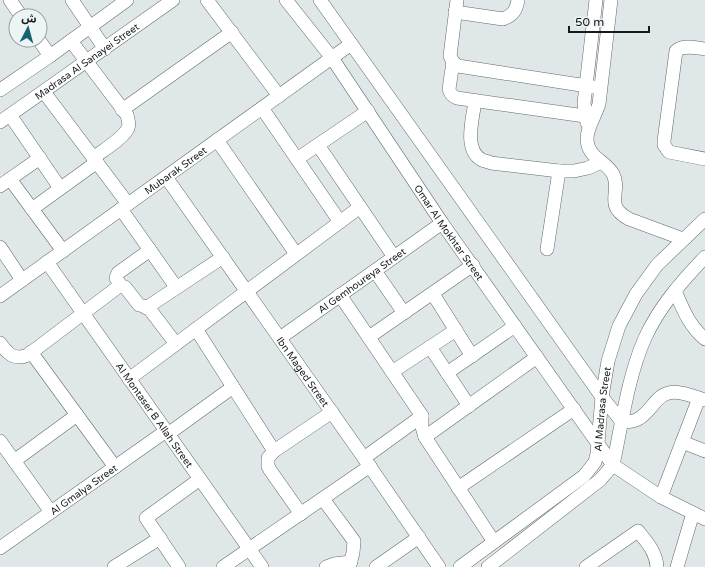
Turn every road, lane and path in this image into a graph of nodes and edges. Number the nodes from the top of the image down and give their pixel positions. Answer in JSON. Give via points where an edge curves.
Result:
{"nodes":[{"id":1,"x":72,"y":0,"type":"edge"},
{"id":2,"x":127,"y":0,"type":"edge"},
{"id":3,"x":173,"y":0,"type":"edge"},
{"id":4,"x":207,"y":0,"type":"edge"},
{"id":5,"x":286,"y":0,"type":"edge"},
{"id":6,"x":320,"y":0,"type":"edge"},
{"id":7,"x":518,"y":0,"type":"edge"},
{"id":8,"x":596,"y":0,"type":"edge"},
{"id":9,"x":611,"y":0,"type":"edge"},
{"id":10,"x":456,"y":6,"type":"edge"},
{"id":11,"x":90,"y":27,"type":"junction"},
{"id":12,"x":232,"y":32,"type":"junction"},
{"id":13,"x":71,"y":41,"type":"junction"},
{"id":14,"x":351,"y":44,"type":"junction"},
{"id":15,"x":44,"y":48,"type":"edge"},
{"id":16,"x":105,"y":48,"type":"junction"},
{"id":17,"x":705,"y":49,"type":"edge"},
{"id":18,"x":50,"y":56,"type":"junction"},
{"id":19,"x":332,"y":58,"type":"junction"},
{"id":20,"x":86,"y":62,"type":"junction"},
{"id":21,"x":453,"y":62,"type":"junction"},
{"id":22,"x":586,"y":86,"type":"junction"},
{"id":23,"x":600,"y":88,"type":"junction"},
{"id":24,"x":0,"y":90,"type":"edge"},
{"id":25,"x":44,"y":92,"type":"junction"},
{"id":26,"x":279,"y":96,"type":"junction"},
{"id":27,"x":475,"y":101,"type":"junction"},
{"id":28,"x":262,"y":108,"type":"junction"},
{"id":29,"x":122,"y":110,"type":"junction"},
{"id":30,"x":368,"y":111,"type":"junction"},
{"id":31,"x":585,"y":116,"type":"junction"},
{"id":32,"x":5,"y":118,"type":"edge"},
{"id":33,"x":588,"y":129,"type":"junction"},
{"id":34,"x":217,"y":140,"type":"junction"},
{"id":35,"x":318,"y":145,"type":"junction"},
{"id":36,"x":40,"y":158,"type":"junction"},
{"id":37,"x":297,"y":159,"type":"junction"},
{"id":38,"x":705,"y":159,"type":"edge"},
{"id":39,"x":95,"y":160,"type":"junction"},
{"id":40,"x":601,"y":162,"type":"junction"},
{"id":41,"x":559,"y":171,"type":"junction"},
{"id":42,"x":166,"y":176,"type":"junction"},
{"id":43,"x":5,"y":183,"type":"edge"},
{"id":44,"x":60,"y":188,"type":"junction"},
{"id":45,"x":124,"y":207,"type":"junction"},
{"id":46,"x":360,"y":207,"type":"junction"},
{"id":47,"x":32,"y":208,"type":"junction"},
{"id":48,"x":705,"y":219,"type":"edge"},
{"id":49,"x":340,"y":222,"type":"junction"},
{"id":50,"x":442,"y":223,"type":"junction"},
{"id":51,"x":683,"y":239,"type":"junction"},
{"id":52,"x":0,"y":247,"type":"edge"},
{"id":53,"x":547,"y":249,"type":"dead end"},
{"id":54,"x":150,"y":250,"type":"junction"},
{"id":55,"x":63,"y":251,"type":"junction"},
{"id":56,"x":296,"y":254,"type":"junction"},
{"id":57,"x":223,"y":257,"type":"junction"},
{"id":58,"x":394,"y":257,"type":"junction"},
{"id":59,"x":705,"y":257,"type":"edge"},
{"id":60,"x":47,"y":262,"type":"junction"},
{"id":61,"x":473,"y":265,"type":"junction"},
{"id":62,"x":375,"y":271,"type":"junction"},
{"id":63,"x":22,"y":280,"type":"junction"},
{"id":64,"x":121,"y":286,"type":"junction"},
{"id":65,"x":176,"y":287,"type":"junction"},
{"id":66,"x":247,"y":291,"type":"junction"},
{"id":67,"x":675,"y":291,"type":"junction"},
{"id":68,"x":1,"y":294,"type":"edge"},
{"id":69,"x":433,"y":294,"type":"junction"},
{"id":70,"x":340,"y":295,"type":"junction"},
{"id":71,"x":146,"y":308,"type":"junction"},
{"id":72,"x":404,"y":313,"type":"junction"},
{"id":73,"x":83,"y":314,"type":"junction"},
{"id":74,"x":515,"y":326,"type":"junction"},
{"id":75,"x":196,"y":329,"type":"junction"},
{"id":76,"x":456,"y":330,"type":"junction"},
{"id":77,"x":369,"y":337,"type":"junction"},
{"id":78,"x":280,"y":338,"type":"junction"},
{"id":79,"x":705,"y":339,"type":"edge"},
{"id":80,"x":0,"y":343,"type":"edge"},
{"id":81,"x":176,"y":344,"type":"junction"},
{"id":82,"x":430,"y":347,"type":"junction"},
{"id":83,"x":31,"y":352,"type":"junction"},
{"id":84,"x":472,"y":356,"type":"junction"},
{"id":85,"x":537,"y":357,"type":"junction"},
{"id":86,"x":392,"y":372,"type":"junction"},
{"id":87,"x":447,"y":373,"type":"junction"},
{"id":88,"x":129,"y":379,"type":"junction"},
{"id":89,"x":233,"y":387,"type":"junction"},
{"id":90,"x":602,"y":397,"type":"junction"},
{"id":91,"x":702,"y":399,"type":"edge"},
{"id":92,"x":469,"y":406,"type":"junction"},
{"id":93,"x":574,"y":409,"type":"junction"},
{"id":94,"x":332,"y":412,"type":"junction"},
{"id":95,"x":77,"y":415,"type":"junction"},
{"id":96,"x":422,"y":416,"type":"junction"},
{"id":97,"x":622,"y":422,"type":"junction"},
{"id":98,"x":167,"y":432,"type":"junction"},
{"id":99,"x":425,"y":437,"type":"junction"},
{"id":100,"x":0,"y":441,"type":"edge"},
{"id":101,"x":682,"y":442,"type":"junction"},
{"id":102,"x":599,"y":445,"type":"junction"},
{"id":103,"x":705,"y":450,"type":"edge"},
{"id":104,"x":274,"y":451,"type":"junction"},
{"id":105,"x":14,"y":461,"type":"junction"},
{"id":106,"x":367,"y":462,"type":"junction"},
{"id":107,"x":613,"y":464,"type":"junction"},
{"id":108,"x":115,"y":467,"type":"junction"},
{"id":109,"x":200,"y":480,"type":"junction"},
{"id":110,"x":458,"y":488,"type":"junction"},
{"id":111,"x":661,"y":497,"type":"junction"},
{"id":112,"x":323,"y":498,"type":"junction"},
{"id":113,"x":51,"y":512,"type":"junction"},
{"id":114,"x":693,"y":513,"type":"junction"},
{"id":115,"x":301,"y":514,"type":"junction"},
{"id":116,"x":705,"y":519,"type":"edge"},
{"id":117,"x":419,"y":537,"type":"junction"},
{"id":118,"x":160,"y":538,"type":"junction"},
{"id":119,"x":490,"y":545,"type":"junction"},
{"id":120,"x":0,"y":548,"type":"edge"},
{"id":121,"x":249,"y":549,"type":"junction"},
{"id":122,"x":350,"y":565,"type":"edge"},
{"id":123,"x":495,"y":565,"type":"edge"},
{"id":124,"x":114,"y":567,"type":"edge"},
{"id":125,"x":179,"y":567,"type":"edge"},
{"id":126,"x":222,"y":567,"type":"edge"},
{"id":127,"x":262,"y":567,"type":"edge"},
{"id":128,"x":326,"y":567,"type":"edge"},
{"id":129,"x":376,"y":567,"type":"edge"},
{"id":130,"x":439,"y":567,"type":"edge"},
{"id":131,"x":460,"y":567,"type":"edge"},
{"id":132,"x":586,"y":567,"type":"edge"},
{"id":133,"x":658,"y":567,"type":"edge"},
{"id":134,"x":677,"y":567,"type":"edge"}],
"edges":[{"from":1,"to":11,"type":"street"},
{"from":2,"to":11,"type":"street"},
{"from":3,"to":16,"type":"street","name":"Madrasa Al Sanayei Street"},
{"from":4,"to":12,"type":"street"},
{"from":5,"to":19,"type":"street","name":"Omar Al Mokhtar Street"},
{"from":6,"to":14,"type":"street"},
{"from":7,"to":10,"type":"street","via":[[516,10],[511,16],[503,19]]},
{"from":8,"to":22,"type":"street"},
{"from":9,"to":23,"type":"street"},
{"from":10,"to":21,"type":"street","via":[[450,49]]},
{"from":11,"to":13,"type":"street"},
{"from":11,"to":16,"type":"street"},
{"from":12,"to":26,"type":"street"},
{"from":12,"to":29,"type":"street"},
{"from":13,"to":18,"type":"street"},
{"from":13,"to":20,"type":"street"},
{"from":14,"to":19,"type":"street","name":"Mubarak Street"},
{"from":14,"to":90,"type":"street"},
{"from":15,"to":18,"type":"street"},
{"from":16,"to":20,"type":"street","name":"Madrasa Al Sanayei Street"},
{"from":17,"to":38,"type":"street","via":[[683,47],[676,51],[664,141],[669,152]]},
{"from":18,"to":24,"type":"street"},
{"from":19,"to":26,"type":"street","name":"Mubarak Street"},
{"from":19,"to":30,"type":"street","name":"Omar Al Mokhtar Street"},
{"from":20,"to":25,"type":"street","name":"Madrasa Al Sanayei Street"},
{"from":20,"to":29,"type":"street"},
{"from":21,"to":22,"type":"street","via":[[465,68]]},
{"from":21,"to":27,"type":"street","via":[[449,93],[457,98]]},
{"from":22,"to":23,"type":"street"},
{"from":22,"to":31,"type":"street"},
{"from":23,"to":33,"type":"street","via":[[599,104]]},
{"from":25,"to":32,"type":"street","name":"Madrasa Al Sanayei Street"},
{"from":25,"to":39,"type":"street"},
{"from":26,"to":28,"type":"street","name":"Mubarak Street"},
{"from":27,"to":31,"type":"street"},
{"from":27,"to":41,"type":"street","via":[[471,144],[474,153],[482,160]]},
{"from":28,"to":34,"type":"street","name":"Mubarak Street"},
{"from":28,"to":37,"type":"street"},
{"from":29,"to":39,"type":"street","via":[[127,115],[128,129]]},
{"from":30,"to":35,"type":"street"},
{"from":30,"to":50,"type":"street","name":"Omar Al Mokhtar Street"},
{"from":31,"to":33,"type":"street"},
{"from":32,"to":36,"type":"street"},
{"from":33,"to":40,"type":"street","via":[[589,148],[594,157]]},
{"from":34,"to":42,"type":"street","name":"Mubarak Street"},
{"from":34,"to":56,"type":"street"},
{"from":35,"to":37,"type":"street"},
{"from":35,"to":46,"type":"street"},
{"from":36,"to":43,"type":"street"},
{"from":36,"to":44,"type":"street"},
{"from":37,"to":49,"type":"street"},
{"from":39,"to":44,"type":"street"},
{"from":39,"to":45,"type":"street"},
{"from":40,"to":41,"type":"street","via":[[588,168]]},
{"from":40,"to":51,"type":"street","via":[[615,178],[614,203],[622,216]]},
{"from":41,"to":53,"type":"street"},
{"from":42,"to":45,"type":"street","name":"Mubarak Street"},
{"from":42,"to":57,"type":"street","name":"Ibn Maged Street"},
{"from":43,"to":47,"type":"street"},
{"from":44,"to":47,"type":"street"},
{"from":45,"to":54,"type":"street"},
{"from":45,"to":55,"type":"street","name":"Mubarak Street"},
{"from":46,"to":49,"type":"street"},
{"from":46,"to":58,"type":"street"},
{"from":47,"to":55,"type":"street"},
{"from":48,"to":51,"type":"street","name":"Al Madrasa Street"},
{"from":49,"to":56,"type":"street"},
{"from":50,"to":58,"type":"street","name":"Al Gemhoureya Street"},
{"from":50,"to":61,"type":"street","name":"Omar Al Mokhtar Street"},
{"from":51,"to":90,"type":"street","name":"Al Madrasa Street","via":[[657,265],[636,294],[622,320],[608,361]]},
{"from":52,"to":63,"type":"street"},
{"from":54,"to":64,"type":"street","via":[[118,273],[116,278]]},
{"from":54,"to":65,"type":"street"},
{"from":55,"to":60,"type":"street","name":"Mubarak Street"},
{"from":56,"to":66,"type":"street"},
{"from":57,"to":65,"type":"street"},
{"from":57,"to":66,"type":"street","name":"Ibn Maged Street"},
{"from":58,"to":62,"type":"street","name":"Al Gemhoureya Street"},
{"from":59,"to":67,"type":"street","name":"Al Madrasa Street"},
{"from":60,"to":63,"type":"street","name":"Mubarak Street"},
{"from":60,"to":73,"type":"street","name":"Al Montaser B Allah Street"},
{"from":61,"to":69,"type":"street"},
{"from":61,"to":74,"type":"street","name":"Omar Al Mokhtar Street"},
{"from":62,"to":70,"type":"street","name":"Al Gemhoureya Street"},
{"from":62,"to":72,"type":"street"},
{"from":63,"to":68,"type":"street","name":"Mubarak Street"},
{"from":64,"to":71,"type":"street","via":[[125,287],[139,305]]},
{"from":64,"to":73,"type":"street"},
{"from":65,"to":71,"type":"street"},
{"from":66,"to":75,"type":"street"},
{"from":66,"to":78,"type":"street","name":"Ibn Maged Street"},
{"from":67,"to":79,"type":"street","via":[[688,320]]},
{"from":67,"to":97,"type":"street","name":"Al Madrasa Street","via":[[646,336],[639,353]]},
{"from":69,"to":72,"type":"street"},
{"from":69,"to":76,"type":"street"},
{"from":70,"to":77,"type":"street"},
{"from":70,"to":78,"type":"street","name":"Al Gemhoureya Street"},
{"from":71,"to":81,"type":"street","via":[[148,307]]},
{"from":72,"to":77,"type":"street"},
{"from":73,"to":83,"type":"street"},
{"from":73,"to":88,"type":"street","name":"Al Montaser B Allah Street"},
{"from":74,"to":84,"type":"street"},
{"from":74,"to":85,"type":"street","name":"Omar Al Mokhtar Street"},
{"from":75,"to":81,"type":"street"},
{"from":75,"to":89,"type":"street"},
{"from":76,"to":82,"type":"street"},
{"from":76,"to":84,"type":"street"},
{"from":77,"to":86,"type":"street"},
{"from":78,"to":94,"type":"street","name":"Ibn Maged Street"},
{"from":80,"to":83,"type":"street","via":[[11,356],[18,358]]},
{"from":81,"to":88,"type":"street"},
{"from":82,"to":86,"type":"street"},
{"from":82,"to":87,"type":"street"},
{"from":83,"to":95,"type":"street"},
{"from":84,"to":87,"type":"street"},
{"from":85,"to":92,"type":"street"},
{"from":85,"to":93,"type":"street","name":"Omar Al Mokhtar Street"},
{"from":86,"to":96,"type":"street"},
{"from":87,"to":92,"type":"street"},
{"from":88,"to":98,"type":"street","name":"Al Montaser B Allah Street"},
{"from":89,"to":98,"type":"street","name":"Al Gmalya Street"},
{"from":89,"to":104,"type":"street"},
{"from":90,"to":97,"type":"street"},
{"from":90,"to":102,"type":"street","name":"Al Madrasa Street"},
{"from":91,"to":97,"type":"street","via":[[671,392],[655,401],[638,419]]},
{"from":91,"to":101,"type":"street"},
{"from":92,"to":99,"type":"street"},
{"from":93,"to":102,"type":"street","name":"Omar Al Mokhtar Street"},
{"from":93,"to":110,"type":"street"},
{"from":94,"to":104,"type":"street"},
{"from":94,"to":106,"type":"street","name":"Ibn Maged Street"},
{"from":95,"to":105,"type":"street"},
{"from":95,"to":108,"type":"street"},
{"from":96,"to":99,"type":"street"},
{"from":96,"to":106,"type":"street"},
{"from":97,"to":107,"type":"street","name":"Al Madrasa Street"},
{"from":98,"to":108,"type":"street","name":"Al Gmalya Street"},
{"from":98,"to":109,"type":"street","name":"Al Montaser B Allah Street"},
{"from":99,"to":110,"type":"street"},
{"from":100,"to":105,"type":"street"},
{"from":101,"to":103,"type":"street"},
{"from":101,"to":111,"type":"street"},
{"from":102,"to":107,"type":"street","name":"Omar Al Mokhtar Street"},
{"from":102,"to":119,"type":"street","name":"Al Madrasa Street","via":[[595,462],[584,476]]},
{"from":104,"to":115,"type":"street","via":[[268,458],[268,466]]},
{"from":105,"to":113,"type":"street"},
{"from":106,"to":112,"type":"street"},
{"from":106,"to":117,"type":"street","name":"Ibn Maged Street"},
{"from":107,"to":111,"type":"street","name":"Omar Al Mokhtar Street"},
{"from":107,"to":123,"type":"street","name":"Al Madrasa Street","via":[[600,480]]},
{"from":108,"to":113,"type":"street","name":"Al Gmalya Street"},
{"from":109,"to":118,"type":"street","via":[[146,518]]},
{"from":109,"to":121,"type":"street","name":"Al Montaser B Allah Street"},
{"from":110,"to":119,"type":"street"},
{"from":111,"to":114,"type":"street","name":"Omar Al Mokhtar Street"},
{"from":112,"to":115,"type":"street"},
{"from":112,"to":122,"type":"street","via":[[354,541]]},
{"from":113,"to":120,"type":"street","name":"Al Gmalya Street"},
{"from":114,"to":116,"type":"street","name":"Omar Al Mokhtar Street"},
{"from":114,"to":134,"type":"street"},
{"from":115,"to":121,"type":"street"},
{"from":117,"to":129,"type":"street"},
{"from":117,"to":130,"type":"street","name":"Ibn Maged Street"},
{"from":118,"to":124,"type":"street"},
{"from":118,"to":125,"type":"street"},
{"from":119,"to":123,"type":"street"},
{"from":119,"to":131,"type":"street","name":"Al Madrasa Street"},
{"from":121,"to":126,"type":"street"},
{"from":121,"to":127,"type":"street","name":"Al Montaser B Allah Street"},
{"from":122,"to":128,"type":"street","via":[[334,564]]},
{"from":132,"to":133,"type":"street","via":[[638,531],[653,550]]}]}
